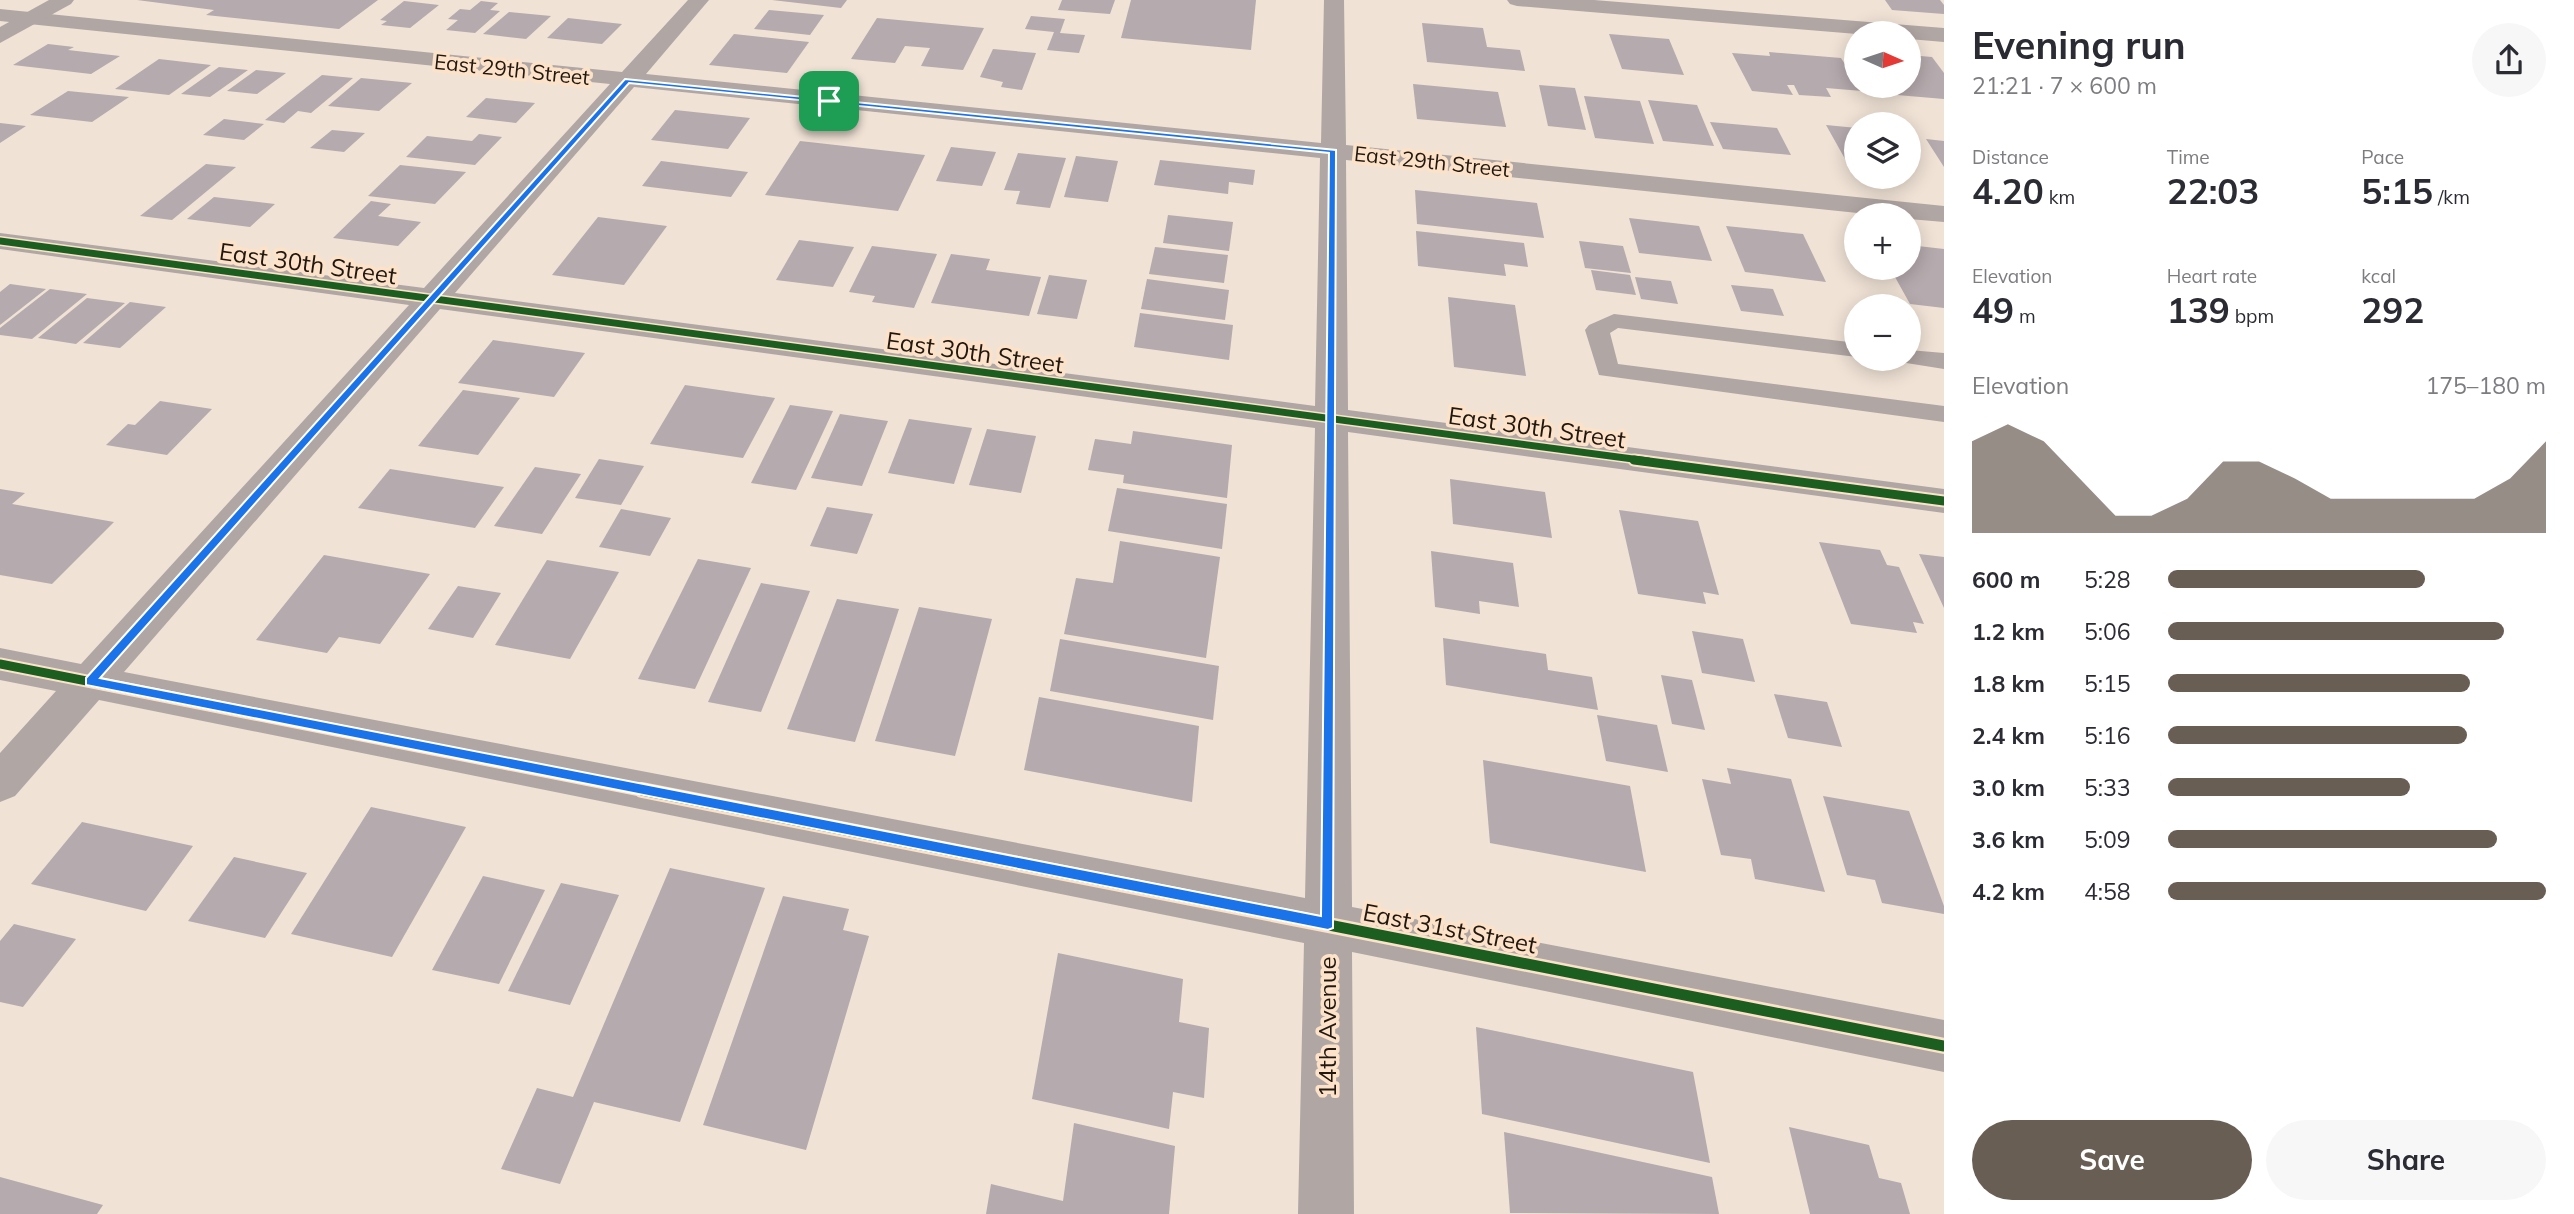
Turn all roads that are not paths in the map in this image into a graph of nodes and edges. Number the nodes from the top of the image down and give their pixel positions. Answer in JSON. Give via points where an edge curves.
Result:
{"nodes":[{"id":1,"x":64,"y":0,"type":"edge"},
{"id":2,"x":699,"y":0,"type":"edge"},
{"id":3,"x":1334,"y":0,"type":"edge"},
{"id":4,"x":1517,"y":0,"type":"edge"},
{"id":5,"x":0,"y":15,"type":"edge"},
{"id":6,"x":31,"y":19,"type":"junction"},
{"id":7,"x":1944,"y":35,"type":"edge"},
{"id":8,"x":0,"y":36,"type":"edge"},
{"id":9,"x":627,"y":80,"type":"junction"},
{"id":10,"x":1333,"y":151,"type":"junction"},
{"id":11,"x":1944,"y":214,"type":"edge"},
{"id":12,"x":0,"y":241,"type":"edge"},
{"id":13,"x":430,"y":299,"type":"junction"},
{"id":14,"x":1844,"y":348,"type":"edge"},
{"id":15,"x":1921,"y":358,"type":"edge"},
{"id":16,"x":1944,"y":361,"type":"edge"},
{"id":17,"x":1944,"y":414,"type":"edge"},
{"id":18,"x":1331,"y":419,"type":"junction"},
{"id":19,"x":1944,"y":501,"type":"edge"},
{"id":20,"x":0,"y":664,"type":"edge"},
{"id":21,"x":90,"y":681,"type":"junction"},
{"id":22,"x":0,"y":783,"type":"edge"},
{"id":23,"x":1328,"y":924,"type":"junction"},
{"id":24,"x":1944,"y":1046,"type":"edge"},
{"id":25,"x":1326,"y":1214,"type":"edge"}],
"edges":[{"from":1,"to":6,"type":"street"},
{"from":2,"to":9,"type":"street"},
{"from":3,"to":10,"type":"street","name":"14th Avenue"},
{"from":4,"to":7,"type":"street"},
{"from":5,"to":6,"type":"street","name":"East 29th Street"},
{"from":6,"to":8,"type":"street"},
{"from":6,"to":9,"type":"street","name":"East 29th Street"},
{"from":9,"to":10,"type":"street","name":"East 29th Street"},
{"from":9,"to":13,"type":"street"},
{"from":10,"to":11,"type":"street","name":"East 29th Street"},
{"from":10,"to":18,"type":"street","name":"14th Avenue"},
{"from":12,"to":13,"type":"street","name":"East 30th Street"},
{"from":13,"to":18,"type":"street","name":"East 30th Street"},
{"from":13,"to":21,"type":"street"},
{"from":14,"to":17,"type":"lane","via":[[1614,321],[1597,330],[1608,370]]},
{"from":15,"to":16,"type":"lane"},
{"from":18,"to":19,"type":"street","name":"East 30th Street"},
{"from":18,"to":23,"type":"street","name":"14th Avenue"},
{"from":20,"to":21,"type":"street","name":"East 31st Street"},
{"from":21,"to":22,"type":"street"},
{"from":21,"to":23,"type":"street","name":"East 31st Street"},
{"from":23,"to":24,"type":"street","name":"East 31st Street"},
{"from":23,"to":25,"type":"street","name":"14th Avenue"}]}
